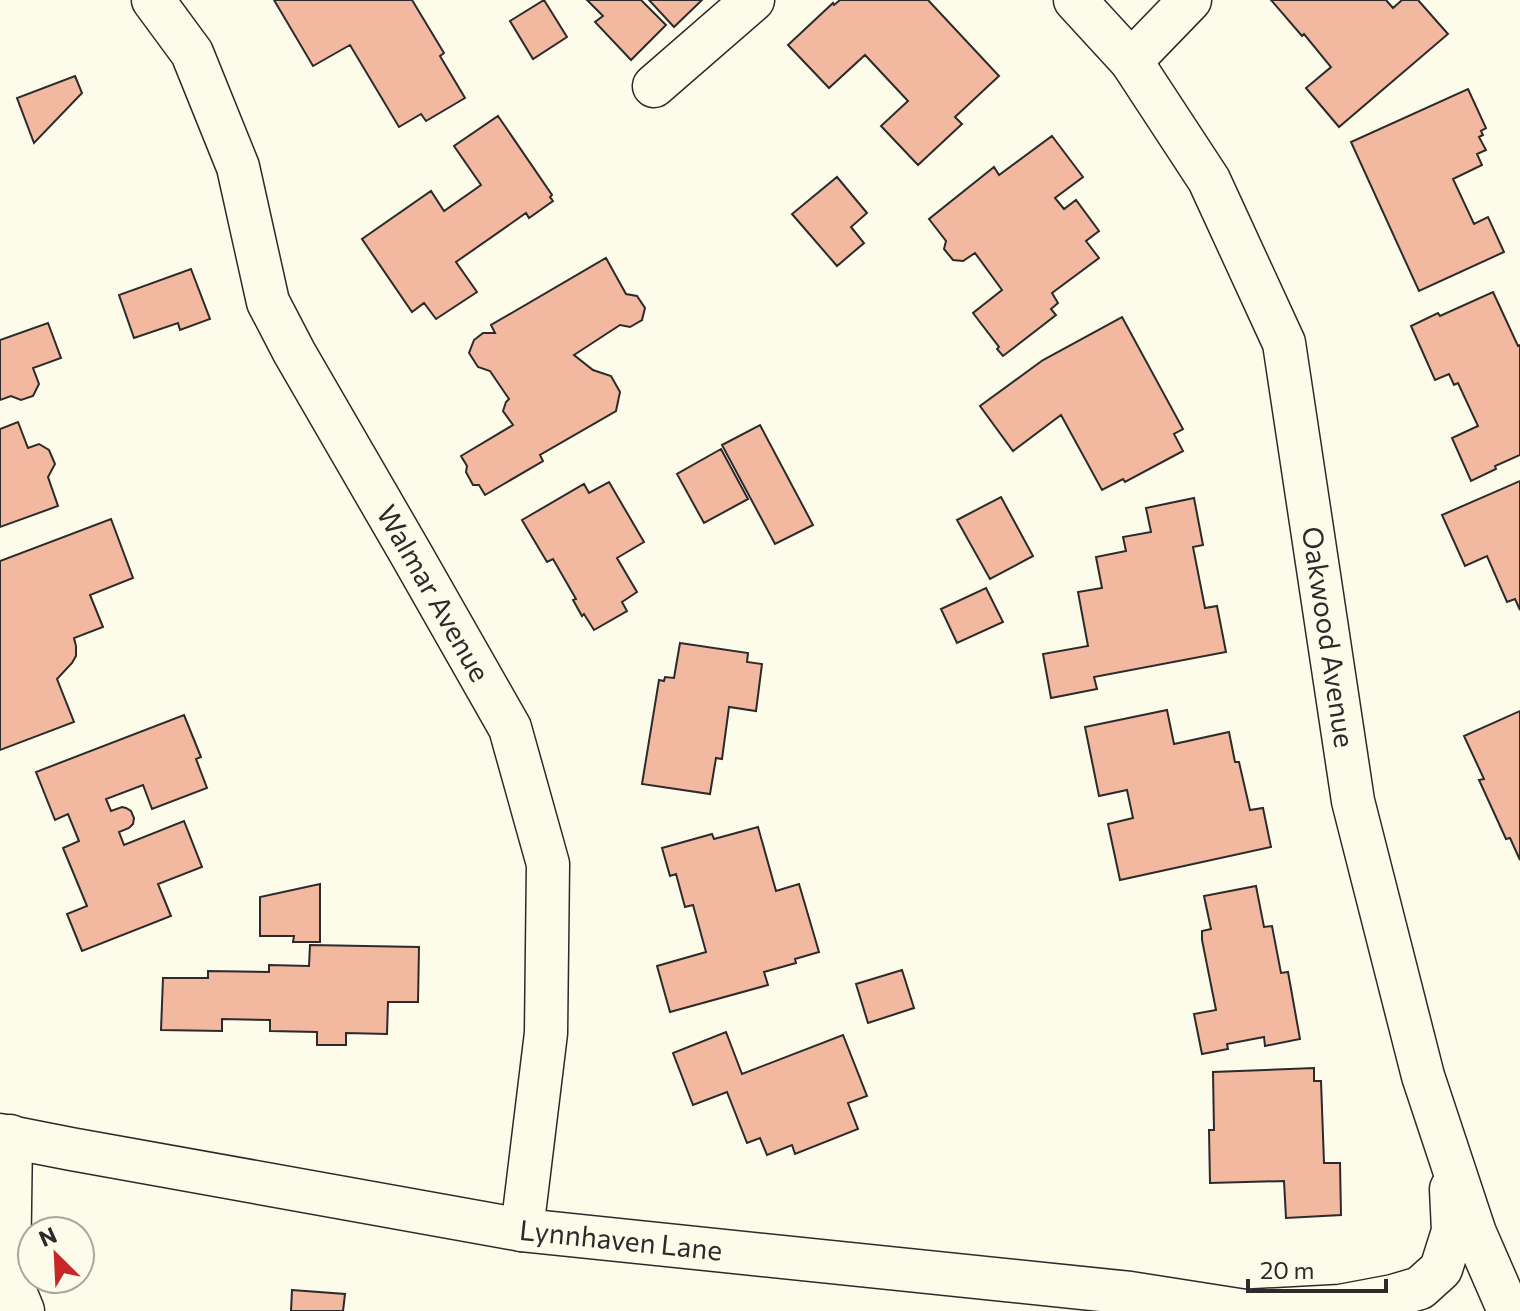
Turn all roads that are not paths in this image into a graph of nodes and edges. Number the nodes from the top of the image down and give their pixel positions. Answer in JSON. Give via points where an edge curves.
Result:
{"nodes":[{"id":1,"x":153,"y":0,"type":"edge"},
{"id":2,"x":753,"y":0,"type":"edge"},
{"id":3,"x":1075,"y":0,"type":"edge"},
{"id":4,"x":1190,"y":0,"type":"edge"},
{"id":5,"x":1131,"y":61,"type":"junction"},
{"id":6,"x":654,"y":86,"type":"dead end"},
{"id":7,"x":3,"y":1127,"type":"edge"},
{"id":8,"x":1450,"y":1160,"type":"junction"},
{"id":9,"x":522,"y":1230,"type":"junction"},
{"id":10,"x":22,"y":1311,"type":"edge"},
{"id":11,"x":1245,"y":1311,"type":"edge"},
{"id":12,"x":1509,"y":1311,"type":"edge"}],
"edges":[{"from":1,"to":9,"type":"street","name":"Walmar Avenue","via":[[192,53],[238,167],[268,302],[510,728],[548,864],[546,1033]]},
{"from":2,"to":6,"type":"street"},
{"from":3,"to":5,"type":"street","name":"Oakwood Avenue"},
{"from":4,"to":5,"type":"street"},
{"from":5,"to":8,"type":"street","name":"Oakwood Avenue","via":[[1209,180],[1284,343],[1353,801],[1423,1076]]},
{"from":7,"to":9,"type":"street","name":"Lynnhaven Lane"},
{"from":7,"to":10,"type":"street","via":[[8,1277]]},
{"from":8,"to":11,"type":"street","name":"Lynnhaven Lane","via":[[1453,1231],[1441,1269],[1420,1288],[1340,1306]]},
{"from":8,"to":12,"type":"street","name":"Oakwood Avenue"},
{"from":9,"to":11,"type":"street","name":"Lynnhaven Lane","via":[[1130,1293]]}]}
